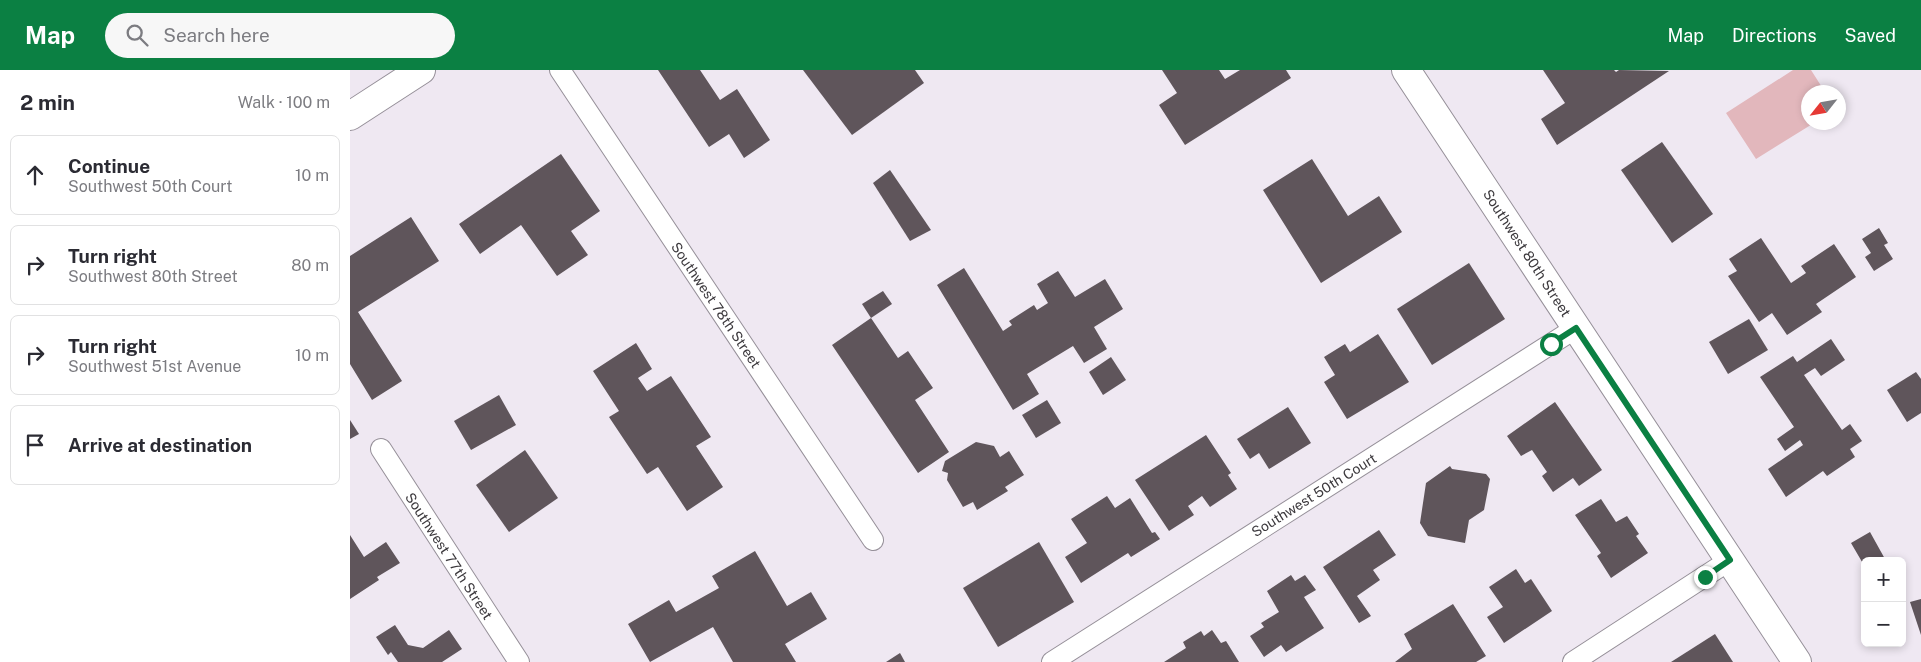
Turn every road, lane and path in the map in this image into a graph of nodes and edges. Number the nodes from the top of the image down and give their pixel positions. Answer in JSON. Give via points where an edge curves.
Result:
{"nodes":[{"id":1,"x":421,"y":70,"type":"edge"},
{"id":2,"x":560,"y":70,"type":"edge"},
{"id":3,"x":1406,"y":70,"type":"edge"},
{"id":4,"x":350,"y":116,"type":"edge"},
{"id":5,"x":1576,"y":328,"type":"junction"},
{"id":6,"x":380,"y":449,"type":"dead end"},
{"id":7,"x":873,"y":540,"type":"dead end"},
{"id":8,"x":1730,"y":560,"type":"junction"},
{"id":9,"x":519,"y":662,"type":"edge"},
{"id":10,"x":1052,"y":662,"type":"edge"},
{"id":11,"x":1573,"y":662,"type":"edge"},
{"id":12,"x":1797,"y":662,"type":"edge"}],
"edges":[{"from":1,"to":4,"type":"street"},
{"from":2,"to":7,"type":"street","name":"Southwest 78th Street"},
{"from":3,"to":5,"type":"street","name":"Southwest 80th Street"},
{"from":5,"to":8,"type":"street","name":"Southwest 80th Street"},
{"from":5,"to":10,"type":"street","name":"Southwest 50th Court"},
{"from":6,"to":9,"type":"street","name":"Southwest 77th Street"},
{"from":8,"to":11,"type":"street"},
{"from":8,"to":12,"type":"street","name":"Southwest 80th Street"}]}
